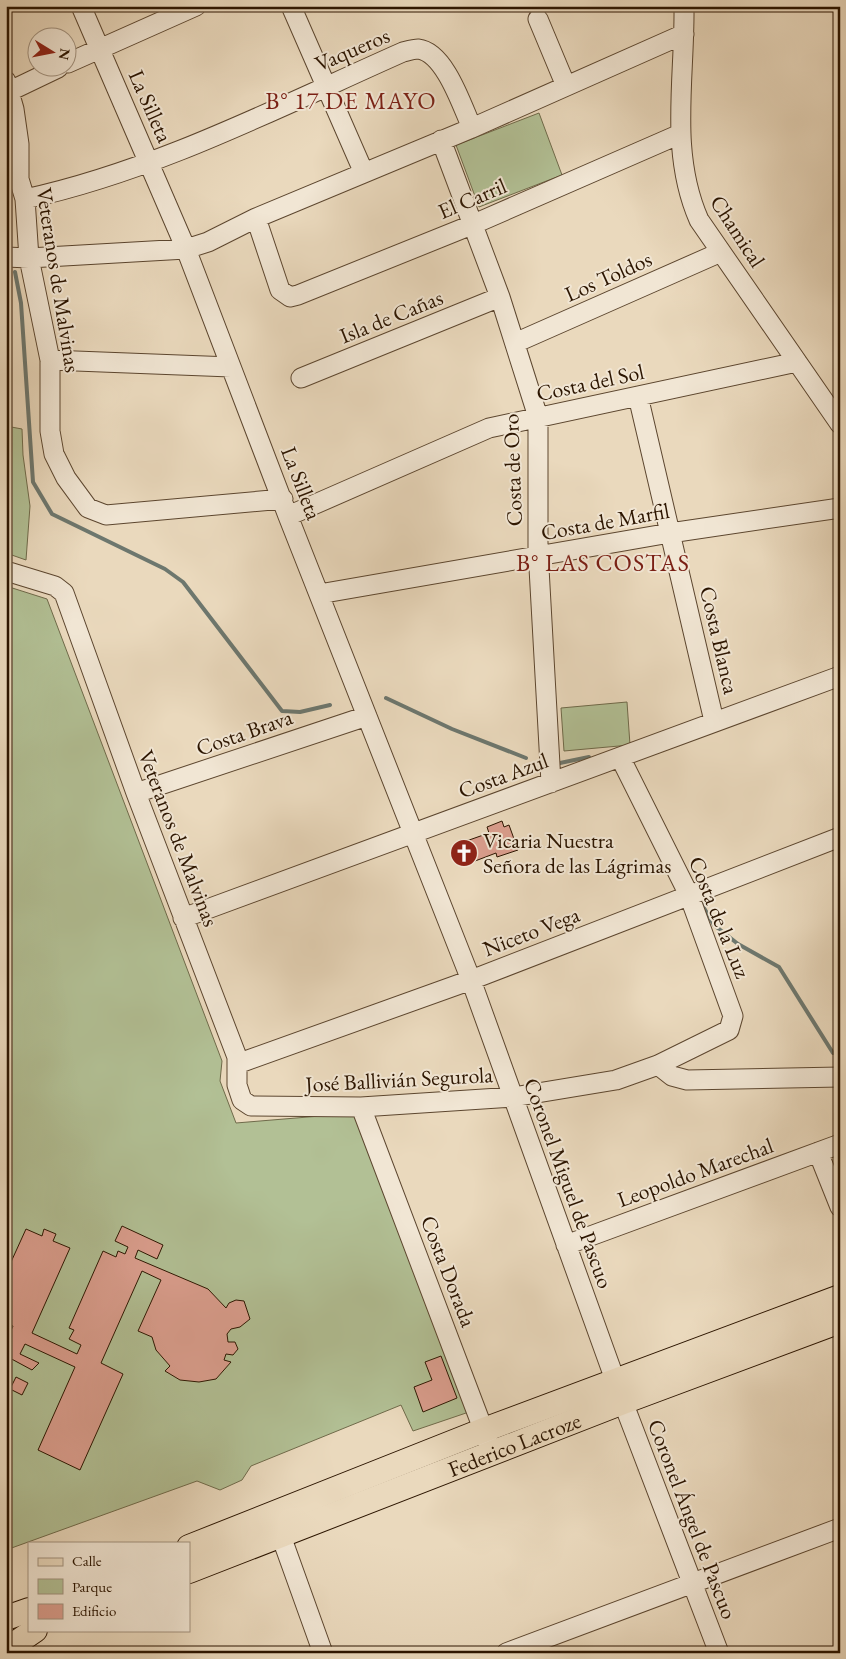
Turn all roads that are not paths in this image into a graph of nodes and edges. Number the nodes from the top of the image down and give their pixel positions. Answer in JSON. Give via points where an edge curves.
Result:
{"nodes":[{"id":1,"x":81,"y":6,"type":"edge"},
{"id":2,"x":196,"y":6,"type":"edge"},
{"id":3,"x":291,"y":6,"type":"edge"},
{"id":4,"x":684,"y":6,"type":"edge"},
{"id":5,"x":538,"y":19,"type":"dead end"},
{"id":6,"x":684,"y":34,"type":"junction"},
{"id":7,"x":99,"y":47,"type":"junction"},
{"id":8,"x":78,"y":58,"type":"edge"},
{"id":9,"x":30,"y":78,"type":"edge"},
{"id":10,"x":8,"y":86,"type":"edge"},
{"id":11,"x":326,"y":86,"type":"junction"},
{"id":12,"x":566,"y":86,"type":"junction"},
{"id":13,"x":472,"y":128,"type":"junction"},
{"id":14,"x":680,"y":134,"type":"junction"},
{"id":15,"x":441,"y":140,"type":"junction"},
{"id":16,"x":150,"y":163,"type":"junction"},
{"id":17,"x":364,"y":173,"type":"junction"},
{"id":18,"x":25,"y":199,"type":"junction"},
{"id":19,"x":256,"y":218,"type":"junction"},
{"id":20,"x":474,"y":224,"type":"junction"},
{"id":21,"x":186,"y":249,"type":"junction"},
{"id":22,"x":721,"y":252,"type":"junction"},
{"id":23,"x":6,"y":256,"type":"edge"},
{"id":24,"x":29,"y":258,"type":"junction"},
{"id":25,"x":500,"y":297,"type":"junction"},
{"id":26,"x":515,"y":343,"type":"junction"},
{"id":27,"x":50,"y":360,"type":"junction"},
{"id":28,"x":797,"y":362,"type":"junction"},
{"id":29,"x":231,"y":367,"type":"junction"},
{"id":30,"x":300,"y":378,"type":"dead end"},
{"id":31,"x":638,"y":396,"type":"junction"},
{"id":32,"x":538,"y":417,"type":"junction"},
{"id":33,"x":840,"y":424,"type":"edge"},
{"id":34,"x":88,"y":508,"type":"joint"},
{"id":35,"x":285,"y":508,"type":"junction"},
{"id":36,"x":840,"y":508,"type":"edge"},
{"id":37,"x":670,"y":533,"type":"junction"},
{"id":38,"x":538,"y":556,"type":"junction"},
{"id":39,"x":6,"y":570,"type":"edge"},
{"id":40,"x":319,"y":594,"type":"junction"},
{"id":41,"x":840,"y":676,"type":"edge"},
{"id":42,"x":367,"y":716,"type":"junction"},
{"id":43,"x":714,"y":720,"type":"junction"},
{"id":44,"x":620,"y":757,"type":"junction"},
{"id":45,"x":550,"y":783,"type":"junction"},
{"id":46,"x":136,"y":794,"type":"junction"},
{"id":47,"x":413,"y":834,"type":"junction"},
{"id":48,"x":840,"y":837,"type":"edge"},
{"id":49,"x":689,"y":895,"type":"junction"},
{"id":50,"x":183,"y":918,"type":"junction"},
{"id":51,"x":471,"y":980,"type":"junction"},
{"id":52,"x":733,"y":1016,"type":"joint"},
{"id":53,"x":237,"y":1064,"type":"junction"},
{"id":54,"x":658,"y":1065,"type":"junction"},
{"id":55,"x":840,"y":1077,"type":"edge"},
{"id":56,"x":513,"y":1097,"type":"junction"},
{"id":57,"x":251,"y":1106,"type":"joint"},
{"id":58,"x":361,"y":1107,"type":"junction"},
{"id":59,"x":840,"y":1144,"type":"edge"},
{"id":60,"x":818,"y":1152,"type":"junction"},
{"id":61,"x":840,"y":1207,"type":"edge"},
{"id":62,"x":566,"y":1245,"type":"junction"},
{"id":63,"x":840,"y":1297,"type":"edge"},
{"id":64,"x":840,"y":1321,"type":"edge"},
{"id":65,"x":620,"y":1392,"type":"junction"},
{"id":66,"x":484,"y":1430,"type":"junction"},
{"id":67,"x":492,"y":1452,"type":"junction"},
{"id":68,"x":277,"y":1525,"type":"junction"},
{"id":69,"x":840,"y":1528,"type":"edge"},
{"id":70,"x":190,"y":1547,"type":"edge"},
{"id":71,"x":190,"y":1570,"type":"edge"},
{"id":72,"x":692,"y":1584,"type":"junction"},
{"id":73,"x":28,"y":1610,"type":"edge"},
{"id":74,"x":6,"y":1618,"type":"edge"},
{"id":75,"x":320,"y":1652,"type":"edge"},
{"id":76,"x":506,"y":1653,"type":"edge"},
{"id":77,"x":719,"y":1653,"type":"edge"}],
"edges":[{"from":1,"to":7,"type":"street","name":"La Silleta"},
{"from":2,"to":7,"type":"street"},
{"from":3,"to":11,"type":"street"},
{"from":4,"to":6,"type":"street","name":"Chamical"},
{"from":5,"to":12,"type":"street"},
{"from":6,"to":12,"type":"street"},
{"from":6,"to":14,"type":"street","name":"Chamical"},
{"from":7,"to":8,"type":"street"},
{"from":7,"to":16,"type":"street","name":"La Silleta"},
{"from":9,"to":10,"type":"street"},
{"from":10,"to":18,"type":"street","name":"Veteranos de Malvinas","via":[[19,144],[19,179]]},
{"from":11,"to":13,"type":"street","name":"Vaqueros","via":[[403,52],[418,49],[432,55],[443,66]]},
{"from":11,"to":16,"type":"street","name":"Vaqueros"},
{"from":11,"to":17,"type":"street"},
{"from":12,"to":13,"type":"street"},
{"from":13,"to":15,"type":"street"},
{"from":14,"to":20,"type":"street","name":"El Carril"},
{"from":14,"to":22,"type":"street","name":"Chamical","via":[[688,197]]},
{"from":15,"to":17,"type":"street"},
{"from":15,"to":20,"type":"street","name":"Costa de Oro"},
{"from":16,"to":18,"type":"street","name":"Vaqueros","via":[[74,189]]},
{"from":16,"to":21,"type":"street","name":"La Silleta"},
{"from":17,"to":19,"type":"street"},
{"from":18,"to":24,"type":"street","name":"Veteranos de Malvinas"},
{"from":19,"to":20,"type":"street","name":"El Carril","via":[[280,290],[290,297]]},
{"from":19,"to":21,"type":"street","via":[[208,242]]},
{"from":20,"to":25,"type":"street","name":"Costa de Oro"},
{"from":21,"to":24,"type":"street"},
{"from":21,"to":29,"type":"street","name":"La Silleta"},
{"from":22,"to":26,"type":"street","name":"Los Toldos"},
{"from":22,"to":28,"type":"street","name":"Chamical"},
{"from":23,"to":24,"type":"street"},
{"from":24,"to":27,"type":"street","name":"Veteranos de Malvinas"},
{"from":25,"to":26,"type":"street","name":"Costa de Oro"},
{"from":25,"to":30,"type":"street","name":"Isla de Cañas"},
{"from":26,"to":32,"type":"street","name":"Costa de Oro"},
{"from":27,"to":29,"type":"street"},
{"from":27,"to":34,"type":"street","name":"Veteranos de Malvinas","via":[[50,431],[54,454],[66,478]]},
{"from":28,"to":31,"type":"street","name":"Costa del Sol"},
{"from":28,"to":33,"type":"street","name":"Chamical"},
{"from":29,"to":35,"type":"street","name":"La Silleta"},
{"from":31,"to":32,"type":"street","name":"Costa del Sol"},
{"from":31,"to":37,"type":"street","name":"Costa Blanca"},
{"from":32,"to":35,"type":"street","name":"Costa del Sol","via":[[469,435]]},
{"from":32,"to":38,"type":"street","name":"Costa de Oro"},
{"from":34,"to":35,"type":"street","name":"Costa del Sol","via":[[106,515]]},
{"from":35,"to":40,"type":"street","name":"La Silleta"},
{"from":36,"to":37,"type":"street","name":"Costa de Marfil"},
{"from":37,"to":38,"type":"street","name":"Costa de Marfil"},
{"from":37,"to":43,"type":"street","name":"Costa Blanca"},
{"from":38,"to":40,"type":"street","name":"Costa de Marfil"},
{"from":38,"to":45,"type":"street","name":"Costa de Oro"},
{"from":39,"to":46,"type":"street","name":"Veteranos de Malvinas","via":[[55,586],[64,593]]},
{"from":40,"to":42,"type":"street","name":"La Silleta"},
{"from":41,"to":43,"type":"street","name":"Costa Azul"},
{"from":42,"to":46,"type":"street","name":"Costa Brava"},
{"from":42,"to":47,"type":"street","name":"La Silleta"},
{"from":43,"to":44,"type":"street","name":"Costa Azul"},
{"from":44,"to":45,"type":"street","name":"Costa Azul"},
{"from":44,"to":49,"type":"street","name":"Costa de la Luz"},
{"from":45,"to":47,"type":"street","name":"Costa Azul"},
{"from":46,"to":50,"type":"street","name":"Veteranos de Malvinas"},
{"from":47,"to":50,"type":"street","name":"Costa Azul"},
{"from":47,"to":51,"type":"street","name":"La Silleta"},
{"from":48,"to":49,"type":"street","name":"Niceto Vega"},
{"from":49,"to":51,"type":"street","name":"Niceto Vega"},
{"from":49,"to":52,"type":"street","name":"Costa de la Luz"},
{"from":50,"to":53,"type":"street","name":"Veteranos de Malvinas"},
{"from":51,"to":53,"type":"street","name":"Niceto Vega"},
{"from":51,"to":56,"type":"street","name":"Coronel Miguel de Pascuo"},
{"from":52,"to":54,"type":"street","name":"José Ballivián Segurola","via":[[729,1030]]},
{"from":53,"to":57,"type":"street","name":"Veteranos de Malvinas","via":[[237,1085],[242,1100]]},
{"from":54,"to":55,"type":"street","via":[[672,1076],[688,1080]]},
{"from":54,"to":56,"type":"street","name":"José Ballivián Segurola","via":[[616,1080]]},
{"from":56,"to":58,"type":"street","name":"José Ballivián Segurola"},
{"from":56,"to":62,"type":"street","name":"Coronel Miguel de Pascuo"},
{"from":57,"to":58,"type":"street","name":"José Ballivián Segurola"},
{"from":58,"to":66,"type":"street","name":"Costa Dorada"},
{"from":59,"to":60,"type":"street","name":"Leopoldo Marechal"},
{"from":60,"to":61,"type":"street"},
{"from":60,"to":62,"type":"street","name":"Leopoldo Marechal"},
{"from":62,"to":65,"type":"street","name":"Coronel Miguel de Pascuo"},
{"from":63,"to":65,"type":"main road","name":"Federico Lacroze"},
{"from":64,"to":65,"type":"main road","name":"Federico Lacroze"},
{"from":65,"to":66,"type":"main road","name":"Federico Lacroze"},
{"from":65,"to":67,"type":"main road","name":"Federico Lacroze"},
{"from":65,"to":72,"type":"street","name":"Coronel Ángel de Pascuo"},
{"from":66,"to":67,"type":"street","name":"Costa Dorada"},
{"from":66,"to":68,"type":"main road","name":"Federico Lacroze"},
{"from":67,"to":68,"type":"main road","name":"Federico Lacroze"},
{"from":68,"to":70,"type":"main road","name":"Federico Lacroze"},
{"from":68,"to":71,"type":"main road","name":"Federico Lacroze"},
{"from":68,"to":75,"type":"street"},
{"from":69,"to":72,"type":"street"},
{"from":72,"to":76,"type":"street"},
{"from":72,"to":77,"type":"street","name":"Coronel Ángel de Pascuo"},
{"from":73,"to":74,"type":"main road"}]}
